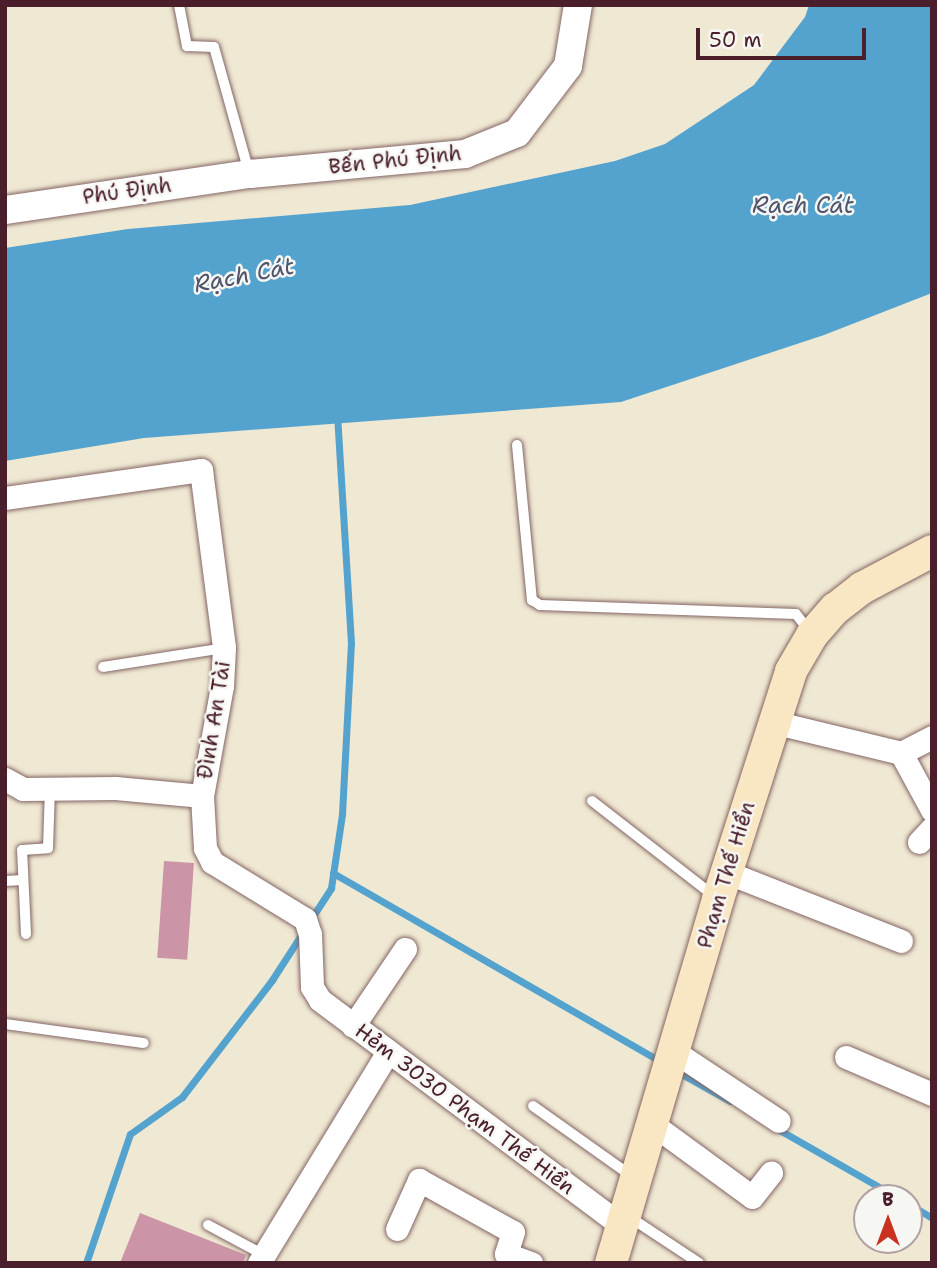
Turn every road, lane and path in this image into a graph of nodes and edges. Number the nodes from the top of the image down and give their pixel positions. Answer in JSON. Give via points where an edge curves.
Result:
{"nodes":[{"id":1,"x":179,"y":5,"type":"edge"},
{"id":2,"x":578,"y":5,"type":"edge"},
{"id":3,"x":250,"y":174,"type":"junction"},
{"id":4,"x":5,"y":210,"type":"edge"},
{"id":5,"x":517,"y":445,"type":"dead end"},
{"id":6,"x":5,"y":498,"type":"edge"},
{"id":7,"x":932,"y":551,"type":"edge"},
{"id":8,"x":813,"y":635,"type":"junction"},
{"id":9,"x":224,"y":648,"type":"junction"},
{"id":10,"x":103,"y":667,"type":"dead end"},
{"id":11,"x":773,"y":722,"type":"junction"},
{"id":12,"x":932,"y":737,"type":"edge"},
{"id":13,"x":901,"y":753,"type":"junction"},
{"id":14,"x":5,"y":779,"type":"edge"},
{"id":15,"x":50,"y":789,"type":"junction"},
{"id":16,"x":202,"y":796,"type":"junction"},
{"id":17,"x":592,"y":801,"type":"dead end"},
{"id":18,"x":932,"y":810,"type":"edge"},
{"id":19,"x":23,"y":880,"type":"junction"},
{"id":20,"x":5,"y":881,"type":"edge"},
{"id":21,"x":722,"y":886,"type":"junction"},
{"id":22,"x":26,"y":934,"type":"dead end"},
{"id":23,"x":901,"y":941,"type":"dead end"},
{"id":24,"x":405,"y":949,"type":"dead end"},
{"id":25,"x":312,"y":987,"type":"joint"},
{"id":26,"x":5,"y":1024,"type":"edge"},
{"id":27,"x":353,"y":1026,"type":"junction"},
{"id":28,"x":144,"y":1044,"type":"dead end"},
{"id":29,"x":388,"y":1052,"type":"junction"},
{"id":30,"x":672,"y":1052,"type":"junction"},
{"id":31,"x":846,"y":1057,"type":"dead end"},
{"id":32,"x":932,"y":1094,"type":"edge"},
{"id":33,"x":533,"y":1106,"type":"dead end"},
{"id":34,"x":779,"y":1121,"type":"dead end"},
{"id":35,"x":651,"y":1124,"type":"junction"},
{"id":36,"x":771,"y":1173,"type":"dead end"},
{"id":37,"x":636,"y":1179,"type":"junction"},
{"id":38,"x":624,"y":1220,"type":"junction"},
{"id":39,"x":208,"y":1225,"type":"dead end"},
{"id":40,"x":397,"y":1228,"type":"dead end"},
{"id":41,"x":261,"y":1258,"type":"edge"},
{"id":42,"x":531,"y":1263,"type":"edge"},
{"id":43,"x":611,"y":1263,"type":"edge"},
{"id":44,"x":699,"y":1263,"type":"edge"}],
"edges":[{"from":1,"to":3,"type":"lane","via":[[187,46],[214,47]]},
{"from":2,"to":3,"type":"street","name":"Bến Phú Định","via":[[568,66],[517,133],[465,155]]},
{"from":3,"to":4,"type":"street","name":"Phú Định"},
{"from":5,"to":8,"type":"lane","via":[[532,600],[540,605],[796,614]]},
{"from":6,"to":9,"type":"street","name":"Đình An Tài","via":[[201,470]]},
{"from":7,"to":8,"type":"main road","name":"Phạm Thế Hiển","via":[[862,588]]},
{"from":8,"to":11,"type":"main road","name":"Phạm Thế Hiển","via":[[791,671]]},
{"from":9,"to":10,"type":"lane"},
{"from":9,"to":16,"type":"street","name":"Đình An Tài","via":[[222,686]]},
{"from":11,"to":13,"type":"street"},
{"from":11,"to":21,"type":"main road","name":"Phạm Thế Hiển"},
{"from":12,"to":13,"type":"street"},
{"from":13,"to":18,"type":"street"},
{"from":14,"to":15,"type":"street","via":[[23,789]]},
{"from":15,"to":16,"type":"street","via":[[116,788]]},
{"from":15,"to":19,"type":"lane","via":[[48,848],[22,850]]},
{"from":16,"to":25,"type":"street","name":"Đình An Tài","via":[[205,848],[212,862],[305,919]]},
{"from":17,"to":21,"type":"lane"},
{"from":19,"to":20,"type":"lane"},
{"from":19,"to":22,"type":"lane"},
{"from":21,"to":23,"type":"street"},
{"from":21,"to":30,"type":"main road","name":"Phạm Thế Hiển"},
{"from":24,"to":27,"type":"street"},
{"from":25,"to":27,"type":"street","name":"Hẻm 3030 Phạm Thế Hiển","via":[[320,1000]]},
{"from":26,"to":28,"type":"lane"},
{"from":27,"to":29,"type":"street","name":"Hẻm 3030 Phạm Thế Hiển"},
{"from":29,"to":38,"type":"street","name":"Hẻm 3030 Phạm Thế Hiển"},
{"from":29,"to":41,"type":"street"},
{"from":30,"to":34,"type":"street"},
{"from":30,"to":35,"type":"main road","name":"Phạm Thế Hiển"},
{"from":31,"to":32,"type":"street"},
{"from":33,"to":37,"type":"lane"},
{"from":35,"to":36,"type":"street","via":[[752,1197]]},
{"from":35,"to":37,"type":"main road","name":"Phạm Thế Hiển"},
{"from":37,"to":38,"type":"main road","name":"Phạm Thế Hiển"},
{"from":38,"to":43,"type":"main road","name":"Phạm Thế Hiển"},
{"from":38,"to":44,"type":"lane"},
{"from":39,"to":41,"type":"lane"},
{"from":40,"to":42,"type":"street","via":[[419,1180],[513,1232],[506,1254]]}]}
